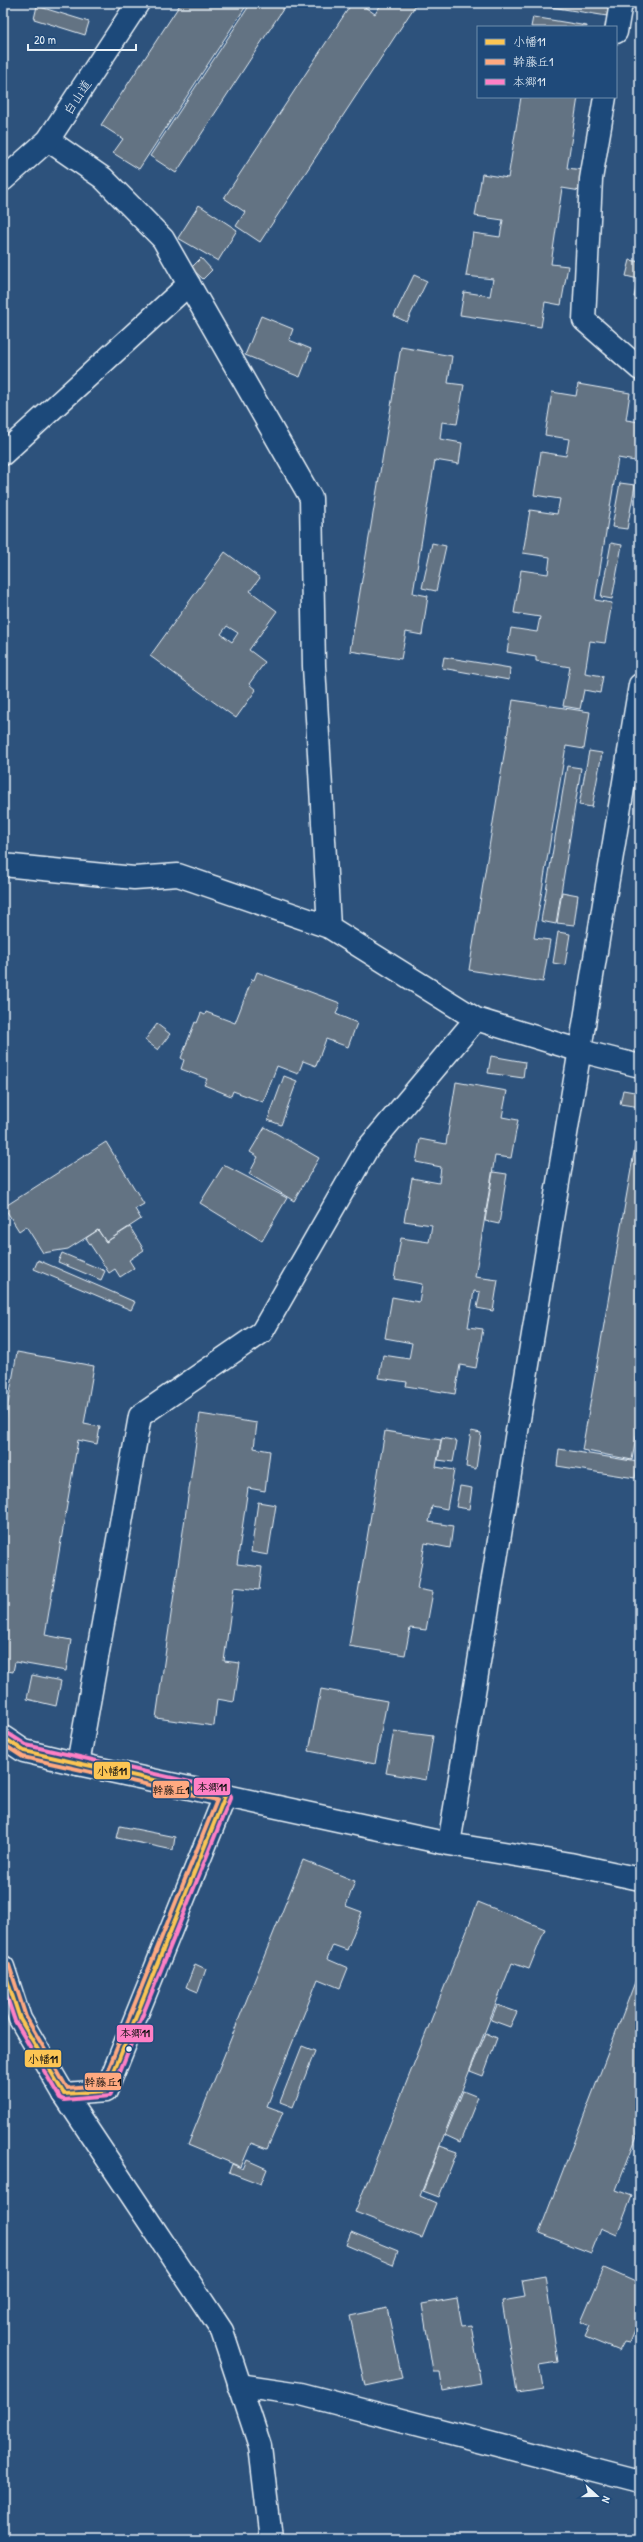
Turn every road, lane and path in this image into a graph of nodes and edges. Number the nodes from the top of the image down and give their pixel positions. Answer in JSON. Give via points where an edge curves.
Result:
{"nodes":[{"id":1,"x":138,"y":3,"type":"edge"},
{"id":2,"x":621,"y":3,"type":"edge"},
{"id":3,"x":617,"y":26,"type":"edge"},
{"id":4,"x":605,"y":98,"type":"edge"},
{"id":5,"x":48,"y":140,"type":"junction"},
{"id":6,"x":3,"y":180,"type":"edge"},
{"id":7,"x":190,"y":284,"type":"junction"},
{"id":8,"x":640,"y":369,"type":"edge"},
{"id":9,"x":3,"y":454,"type":"edge"},
{"id":10,"x":640,"y":685,"type":"edge"},
{"id":11,"x":3,"y":865,"type":"edge"},
{"id":12,"x":329,"y":927,"type":"junction"},
{"id":13,"x":476,"y":1019,"type":"junction"},
{"id":14,"x":581,"y":1051,"type":"junction"},
{"id":15,"x":640,"y":1066,"type":"edge"},
{"id":16,"x":3,"y":1738,"type":"edge"},
{"id":17,"x":78,"y":1764,"type":"junction"},
{"id":18,"x":225,"y":1796,"type":"junction"},
{"id":19,"x":449,"y":1844,"type":"junction"},
{"id":20,"x":640,"y":1879,"type":"edge"},
{"id":21,"x":3,"y":1966,"type":"edge"},
{"id":22,"x":64,"y":2094,"type":"junction"},
{"id":23,"x":240,"y":2385,"type":"junction"},
{"id":24,"x":640,"y":2482,"type":"edge"},
{"id":25,"x":271,"y":2539,"type":"edge"}],
"edges":[{"from":1,"to":5,"type":"street","name":"白山道"},
{"from":2,"to":3,"type":"street"},
{"from":4,"to":8,"type":"street","via":[[591,179],[584,320]]},
{"from":5,"to":6,"type":"street","name":"白山道"},
{"from":5,"to":7,"type":"street","via":[[102,178],[163,239]]},
{"from":7,"to":9,"type":"street"},
{"from":7,"to":12,"type":"street","via":[[311,498],[314,666]]},
{"from":10,"to":14,"type":"street"},
{"from":11,"to":12,"type":"street","via":[[134,878],[178,875]]},
{"from":12,"to":13,"type":"street"},
{"from":13,"to":14,"type":"street"},
{"from":13,"to":17,"type":"street","via":[[367,1149],[262,1332],[140,1416]]},
{"from":14,"to":15,"type":"street"},
{"from":14,"to":19,"type":"street"},
{"from":16,"to":17,"type":"street","via":[[24,1751]]},
{"from":17,"to":18,"type":"street"},
{"from":18,"to":19,"type":"street"},
{"from":18,"to":22,"type":"street","via":[[106,2091]]},
{"from":19,"to":20,"type":"street","via":[[570,1864]]},
{"from":21,"to":22,"type":"street","via":[[20,2019]]},
{"from":22,"to":23,"type":"street","via":[[222,2331]]},
{"from":23,"to":24,"type":"street","via":[[301,2394]]},
{"from":23,"to":25,"type":"street","via":[[260,2446]]}]}
